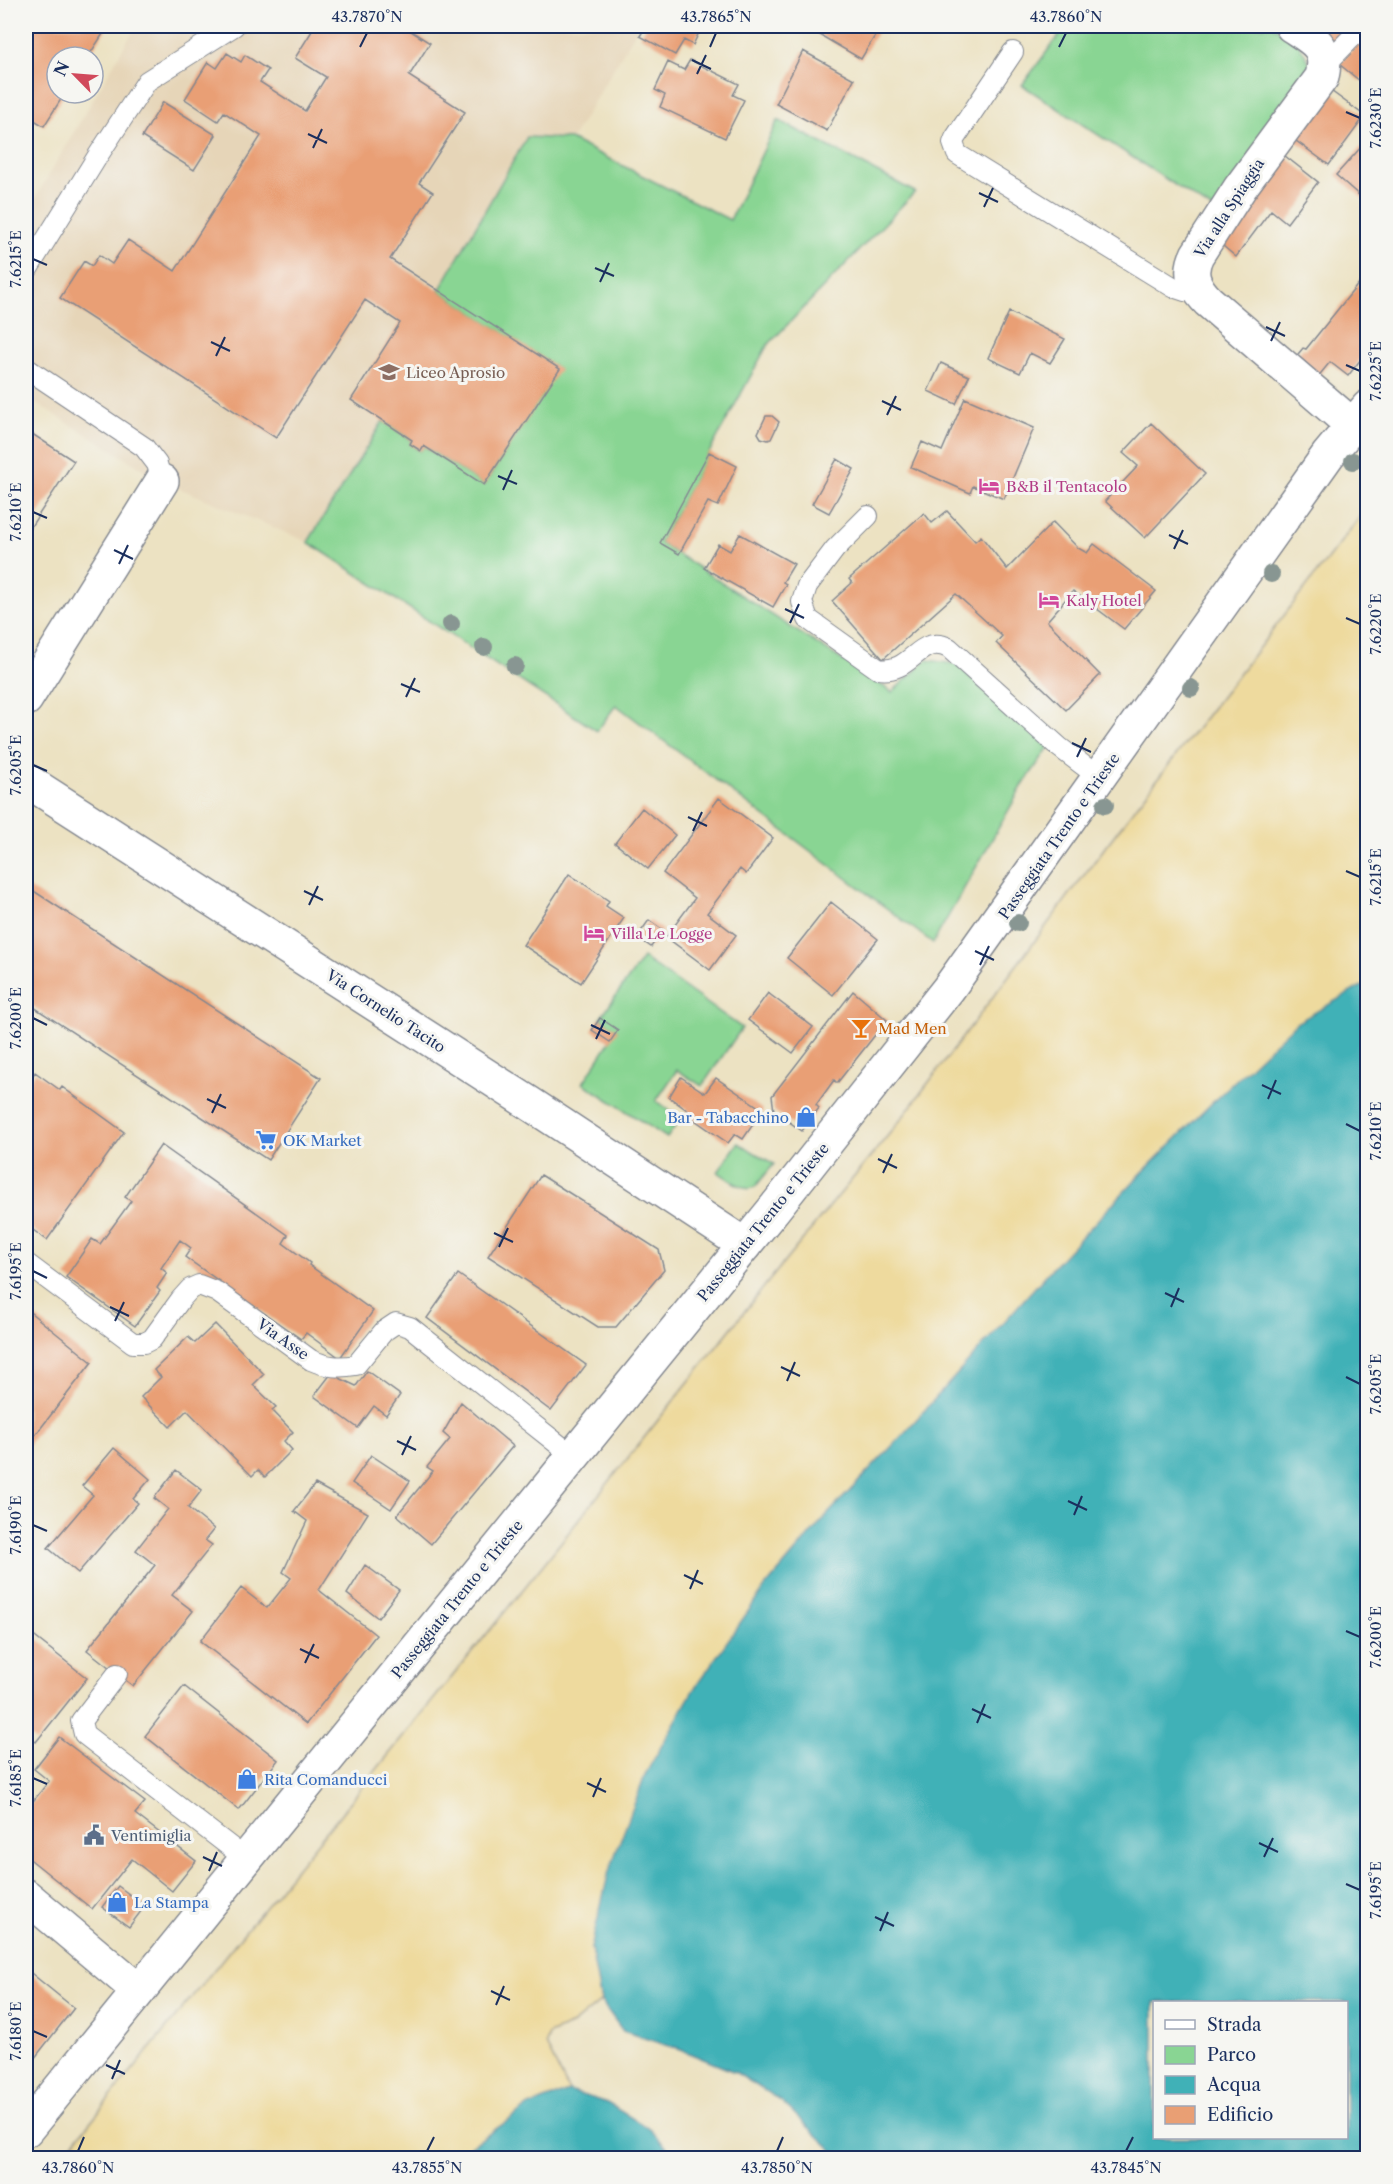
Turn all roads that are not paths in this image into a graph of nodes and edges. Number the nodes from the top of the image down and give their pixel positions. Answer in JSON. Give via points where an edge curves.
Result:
{"nodes":[{"id":1,"x":234,"y":26,"type":"edge"},
{"id":2,"x":1292,"y":26,"type":"edge"},
{"id":3,"x":1363,"y":26,"type":"edge"},
{"id":4,"x":1013,"y":52,"type":"dead end"},
{"id":5,"x":1324,"y":66,"type":"junction"},
{"id":6,"x":26,"y":272,"type":"edge"},
{"id":7,"x":1197,"y":290,"type":"junction"},
{"id":8,"x":26,"y":368,"type":"edge"},
{"id":9,"x":1360,"y":416,"type":"edge"},
{"id":10,"x":162,"y":481,"type":"joint"},
{"id":11,"x":868,"y":516,"type":"dead end"},
{"id":12,"x":26,"y":699,"type":"edge"},
{"id":13,"x":1100,"y":778,"type":"junction"},
{"id":14,"x":26,"y":780,"type":"edge"},
{"id":15,"x":745,"y":1245,"type":"junction"},
{"id":16,"x":26,"y":1263,"type":"edge"},
{"id":17,"x":573,"y":1456,"type":"junction"},
{"id":18,"x":117,"y":1674,"type":"dead end"},
{"id":19,"x":246,"y":1859,"type":"junction"},
{"id":20,"x":26,"y":1896,"type":"edge"},
{"id":21,"x":139,"y":1991,"type":"junction"},
{"id":22,"x":26,"y":2130,"type":"edge"}],
"edges":[{"from":1,"to":6,"type":"lane","via":[[147,81]]},
{"from":2,"to":5,"type":"street","via":[[1320,47]]},
{"from":3,"to":5,"type":"lane"},
{"from":4,"to":7,"type":"lane","via":[[955,138],[957,154],[1173,287]]},
{"from":5,"to":7,"type":"street","name":"Via alla Spiaggia","via":[[1322,77],[1240,188],[1197,255],[1192,265]]},
{"from":7,"to":9,"type":"street"},
{"from":8,"to":10,"type":"lane","via":[[144,447],[157,464]]},
{"from":9,"to":13,"type":"street","name":"Passeggiata Trento e Trieste","via":[[1313,476]]},
{"from":10,"to":12,"type":"street"},
{"from":11,"to":13,"type":"lane","via":[[835,549],[807,586],[802,602],[808,619],[878,669],[898,668],[930,644],[949,648],[1059,747]]},
{"from":13,"to":15,"type":"street","name":"Passeggiata Trento e Trieste","via":[[949,988]]},
{"from":14,"to":15,"type":"street","name":"Via Cornelio Tacito"},
{"from":15,"to":17,"type":"street","name":"Passeggiata Trento e Trieste"},
{"from":16,"to":17,"type":"lane","name":"Via Asse","via":[[134,1342],[152,1339],[180,1299],[199,1285],[217,1292],[311,1360],[330,1367],[356,1365],[384,1331],[396,1323],[410,1327]]},
{"from":17,"to":19,"type":"street","name":"Passeggiata Trento e Trieste"},
{"from":18,"to":19,"type":"lane","via":[[81,1721],[84,1734]]},
{"from":19,"to":21,"type":"street","name":"Passeggiata Trento e Trieste"},
{"from":20,"to":21,"type":"street"},
{"from":21,"to":22,"type":"street","name":"Passeggiata Trento e Trieste"}]}
